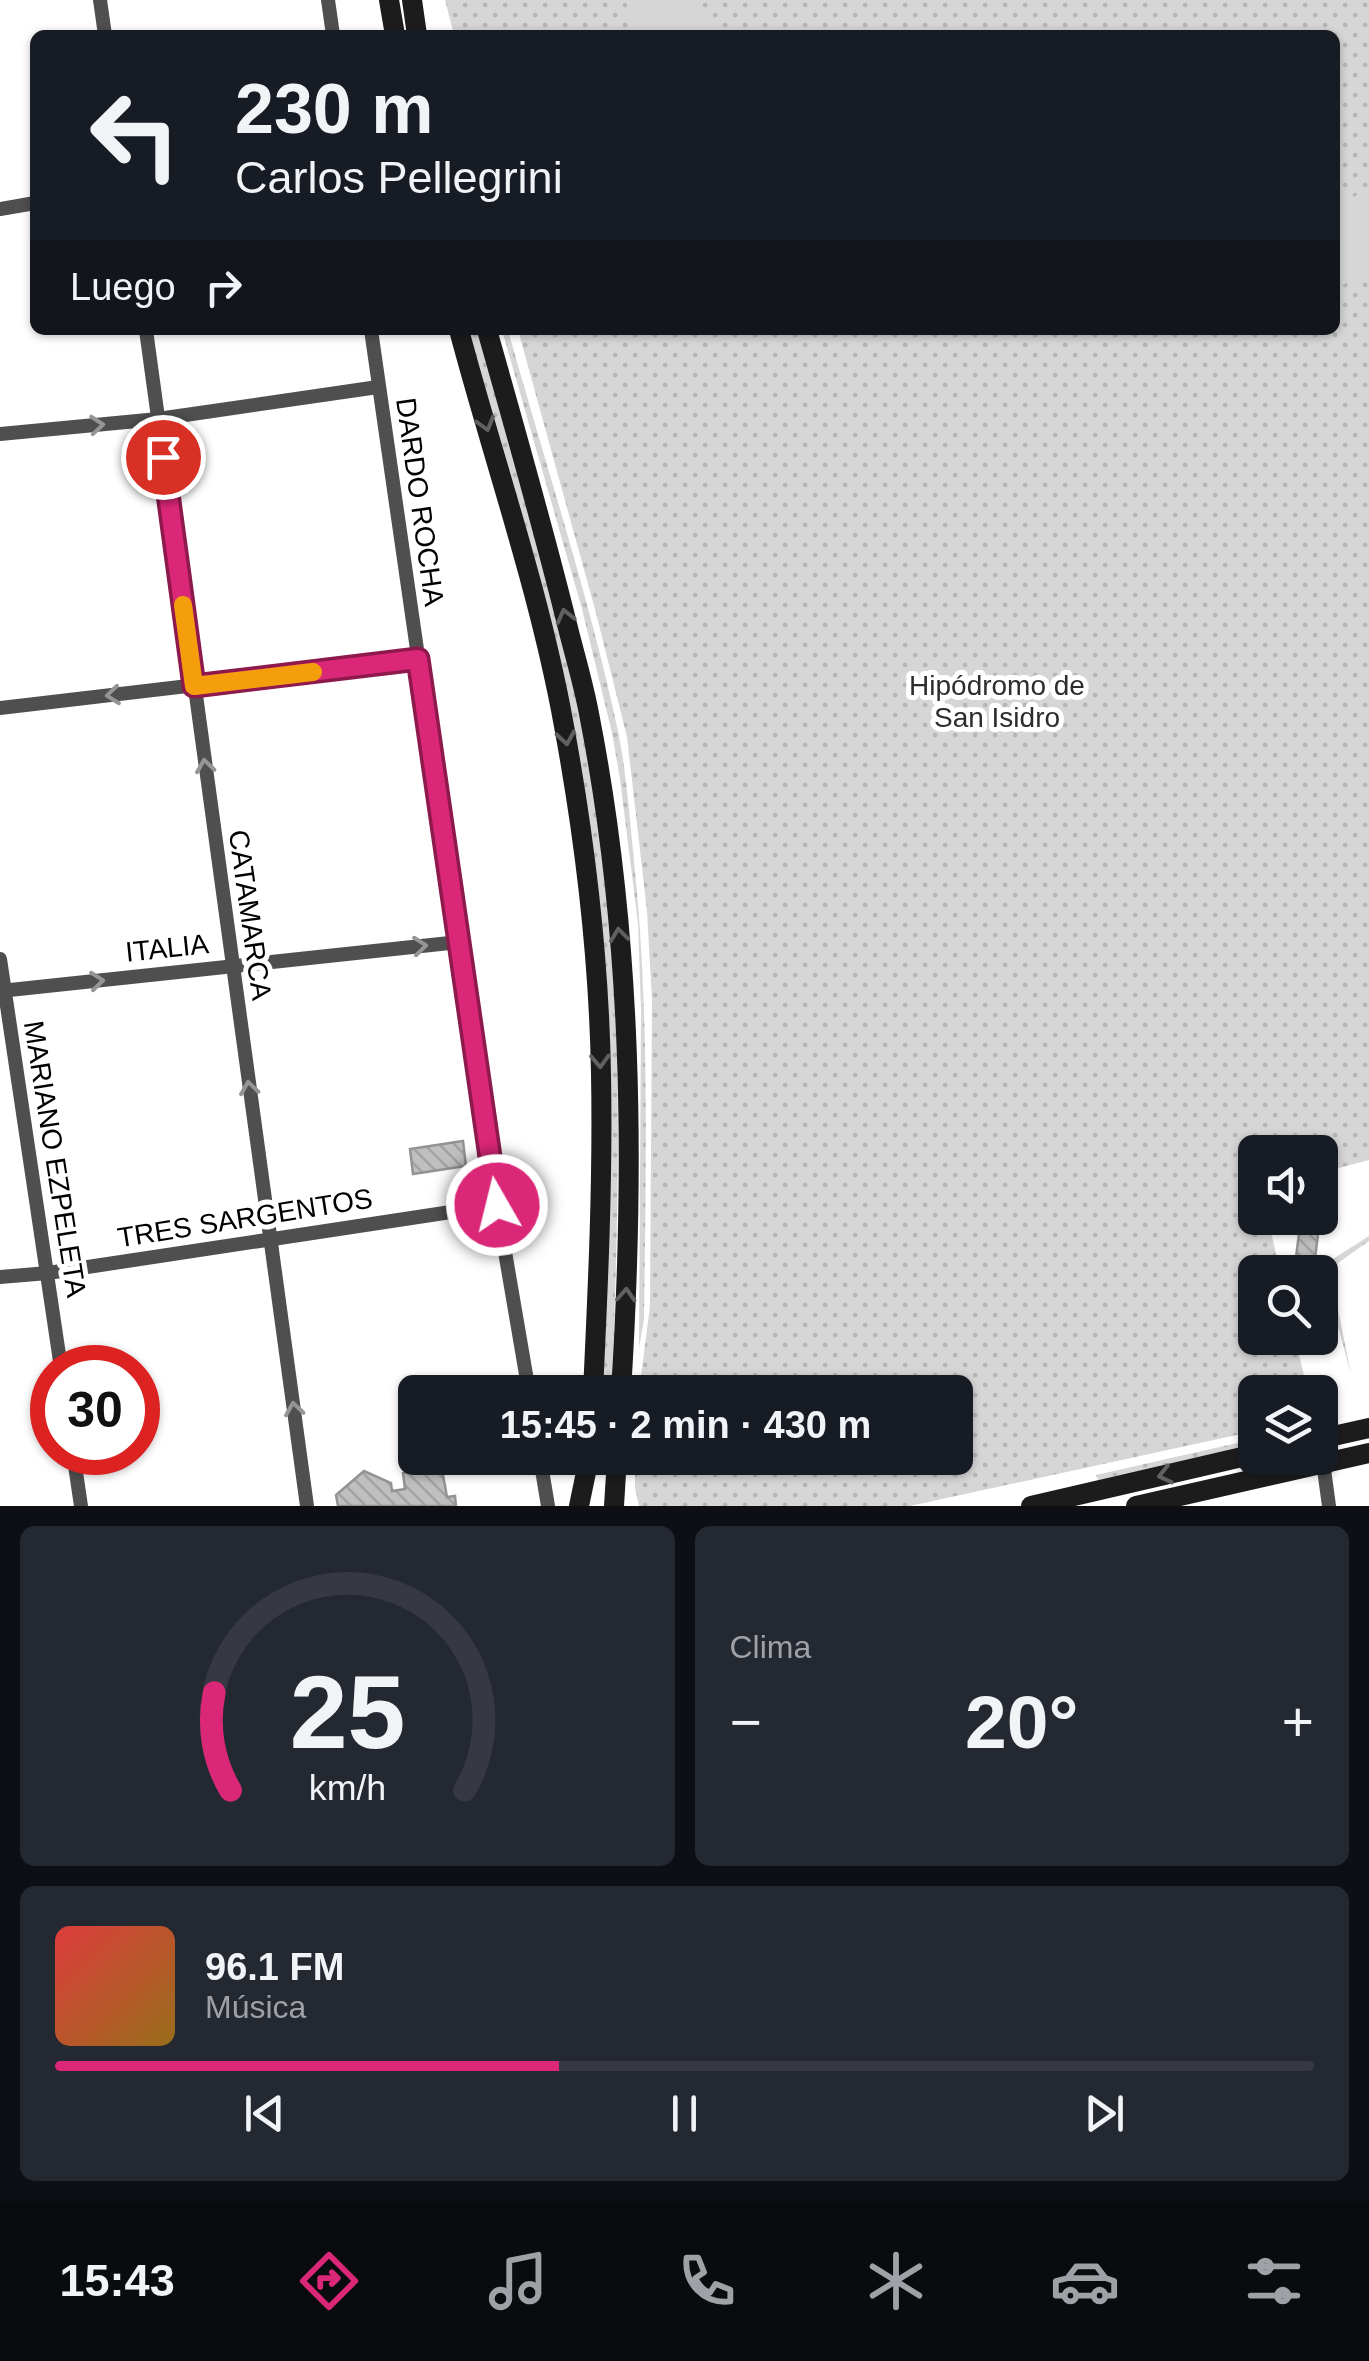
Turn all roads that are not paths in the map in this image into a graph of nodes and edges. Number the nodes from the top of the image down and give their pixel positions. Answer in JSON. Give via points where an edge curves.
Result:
{"nodes":[{"id":1,"x":100,"y":0,"type":"edge"},
{"id":2,"x":328,"y":0,"type":"edge"},
{"id":3,"x":390,"y":0,"type":"edge"},
{"id":4,"x":412,"y":0,"type":"edge"},
{"id":5,"x":104,"y":30,"type":"edge"},
{"id":6,"x":332,"y":30,"type":"edge"},
{"id":7,"x":394,"y":30,"type":"edge"},
{"id":8,"x":416,"y":30,"type":"edge"},
{"id":9,"x":30,"y":204,"type":"edge"},
{"id":10,"x":0,"y":209,"type":"edge"},
{"id":11,"x":147,"y":335,"type":"edge"},
{"id":12,"x":373,"y":335,"type":"edge"},
{"id":13,"x":460,"y":335,"type":"edge"},
{"id":14,"x":488,"y":335,"type":"edge"},
{"id":15,"x":378,"y":386,"type":"junction"},
{"id":16,"x":158,"y":419,"type":"junction"},
{"id":17,"x":0,"y":434,"type":"edge"},
{"id":18,"x":418,"y":659,"type":"junction"},
{"id":19,"x":194,"y":686,"type":"junction"},
{"id":20,"x":0,"y":708,"type":"edge"},
{"id":21,"x":459,"y":942,"type":"junction"},
{"id":22,"x":0,"y":958,"type":"edge"},
{"id":23,"x":232,"y":966,"type":"junction"},
{"id":24,"x":2,"y":991,"type":"edge"},
{"id":25,"x":497,"y":1205,"type":"junction"},
{"id":26,"x":270,"y":1240,"type":"junction"},
{"id":27,"x":48,"y":1273,"type":"junction"},
{"id":28,"x":0,"y":1277,"type":"edge"},
{"id":29,"x":58,"y":1345,"type":"edge"},
{"id":30,"x":526,"y":1375,"type":"edge"},
{"id":31,"x":594,"y":1375,"type":"edge"},
{"id":32,"x":623,"y":1375,"type":"edge"},
{"id":33,"x":1369,"y":1428,"type":"edge"},
{"id":34,"x":1338,"y":1436,"type":"edge"},
{"id":35,"x":1369,"y":1453,"type":"edge"},
{"id":36,"x":1238,"y":1458,"type":"edge"},
{"id":37,"x":1338,"y":1461,"type":"edge"},
{"id":38,"x":76,"y":1475,"type":"edge"},
{"id":39,"x":543,"y":1475,"type":"edge"},
{"id":40,"x":585,"y":1475,"type":"edge"},
{"id":41,"x":617,"y":1475,"type":"edge"},
{"id":42,"x":1275,"y":1475,"type":"edge"},
{"id":43,"x":1325,"y":1475,"type":"edge"},
{"id":44,"x":1076,"y":1501,"type":"edge"},
{"id":45,"x":81,"y":1506,"type":"edge"},
{"id":46,"x":308,"y":1506,"type":"edge"},
{"id":47,"x":548,"y":1506,"type":"edge"},
{"id":48,"x":579,"y":1506,"type":"edge"},
{"id":49,"x":614,"y":1506,"type":"edge"},
{"id":50,"x":1031,"y":1506,"type":"edge"},
{"id":51,"x":1136,"y":1506,"type":"edge"},
{"id":52,"x":1329,"y":1506,"type":"edge"}],
"edges":[{"from":1,"to":5,"type":"street"},
{"from":2,"to":6,"type":"street"},
{"from":3,"to":7,"type":"main road"},
{"from":4,"to":8,"type":"main road"},
{"from":9,"to":10,"type":"street"},
{"from":11,"to":16,"type":"street","name":"CATAMARCA"},
{"from":12,"to":15,"type":"street","name":"DARDO ROCHA"},
{"from":13,"to":31,"type":"main road","one_way":true,"via":[[547,646],[574,790],[601,1071]]},
{"from":32,"to":14,"type":"main road","one_way":true,"via":[[625,1004],[602,792],[581,679]]},
{"from":15,"to":16,"type":"street"},
{"from":15,"to":18,"type":"street","name":"DARDO ROCHA"},
{"from":17,"to":16,"type":"street","one_way":true},
{"from":16,"to":19,"type":"street","name":"CATAMARCA"},
{"from":18,"to":19,"type":"street"},
{"from":18,"to":21,"type":"street","name":"DARDO ROCHA"},
{"from":19,"to":20,"type":"street","one_way":true},
{"from":23,"to":19,"type":"street","name":"CATAMARCA","one_way":true},
{"from":23,"to":21,"type":"street","name":"ITALIA","one_way":true},
{"from":21,"to":25,"type":"street","name":"DARDO ROCHA"},
{"from":22,"to":24,"type":"street","name":"MARIANO EZPELETA"},
{"from":24,"to":23,"type":"street","name":"ITALIA","one_way":true},
{"from":26,"to":23,"type":"street","name":"CATAMARCA","one_way":true},
{"from":24,"to":27,"type":"street","name":"MARIANO EZPELETA"},
{"from":25,"to":26,"type":"street","name":"TRES SARGENTOS"},
{"from":25,"to":30,"type":"street","name":"DARDO ROCHA"},
{"from":26,"to":27,"type":"street","name":"TRES SARGENTOS"},
{"from":46,"to":26,"type":"street","name":"CATAMARCA","one_way":true},
{"from":27,"to":28,"type":"street","name":"TRES SARGENTOS"},
{"from":27,"to":29,"type":"street","name":"MARIANO EZPELETA"},
{"from":33,"to":34,"type":"main road"},
{"from":35,"to":37,"type":"main road"},
{"from":36,"to":44,"type":"main road","one_way":true},
{"from":38,"to":45,"type":"street"},
{"from":39,"to":47,"type":"street"},
{"from":40,"to":48,"type":"main road"},
{"from":41,"to":49,"type":"main road"},
{"from":42,"to":51,"type":"main road"},
{"from":43,"to":52,"type":"street"},
{"from":44,"to":50,"type":"main road"}]}
